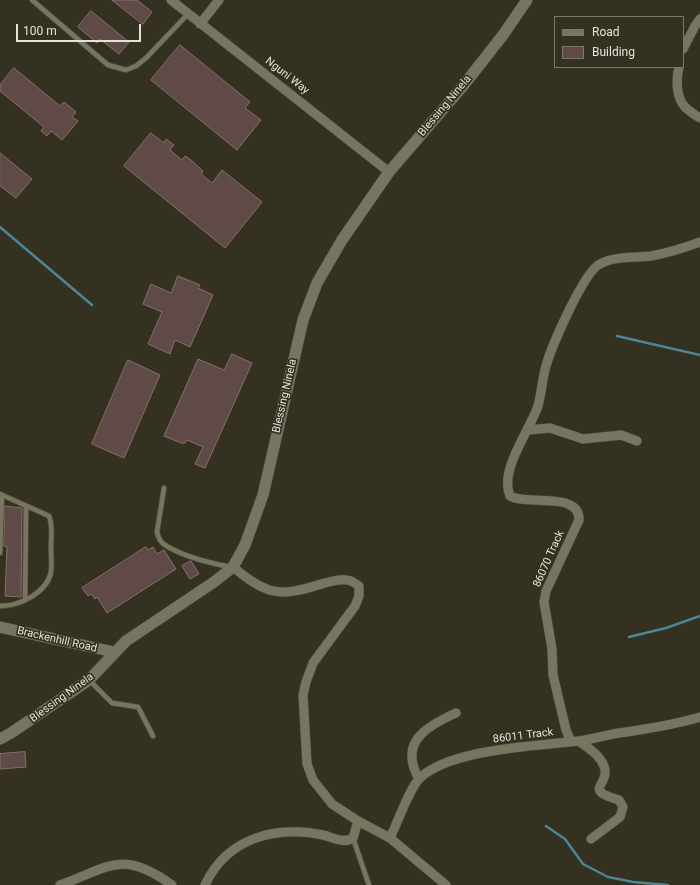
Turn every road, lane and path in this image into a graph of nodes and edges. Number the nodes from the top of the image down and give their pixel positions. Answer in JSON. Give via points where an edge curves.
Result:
{"nodes":[{"id":1,"x":32,"y":0,"type":"edge"},
{"id":2,"x":171,"y":0,"type":"edge"},
{"id":3,"x":219,"y":0,"type":"edge"},
{"id":4,"x":527,"y":0,"type":"edge"},
{"id":5,"x":188,"y":14,"type":"junction"},
{"id":6,"x":700,"y":19,"type":"edge"},
{"id":7,"x":200,"y":24,"type":"junction"},
{"id":8,"x":684,"y":47,"type":"edge"},
{"id":9,"x":679,"y":68,"type":"edge"},
{"id":10,"x":700,"y":118,"type":"edge"},
{"id":11,"x":389,"y":172,"type":"junction"},
{"id":12,"x":700,"y":242,"type":"edge"},
{"id":13,"x":528,"y":430,"type":"junction"},
{"id":14,"x":637,"y":441,"type":"dead end"},
{"id":15,"x":164,"y":488,"type":"dead end"},
{"id":16,"x":1,"y":494,"type":"edge"},
{"id":17,"x":26,"y":506,"type":"junction"},
{"id":18,"x":0,"y":553,"type":"edge"},
{"id":19,"x":233,"y":567,"type":"junction"},
{"id":20,"x":25,"y":600,"type":"junction"},
{"id":21,"x":0,"y":606,"type":"edge"},
{"id":22,"x":0,"y":627,"type":"edge"},
{"id":23,"x":114,"y":652,"type":"junction"},
{"id":24,"x":89,"y":680,"type":"junction"},
{"id":25,"x":456,"y":713,"type":"dead end"},
{"id":26,"x":700,"y":717,"type":"edge"},
{"id":27,"x":153,"y":736,"type":"dead end"},
{"id":28,"x":0,"y":739,"type":"edge"},
{"id":29,"x":575,"y":742,"type":"junction"},
{"id":30,"x":419,"y":779,"type":"junction"},
{"id":31,"x":358,"y":821,"type":"junction"},
{"id":32,"x":353,"y":838,"type":"junction"},
{"id":33,"x":390,"y":838,"type":"junction"},
{"id":34,"x":591,"y":840,"type":"dead end"},
{"id":35,"x":60,"y":885,"type":"edge"},
{"id":36,"x":172,"y":885,"type":"edge"},
{"id":37,"x":205,"y":885,"type":"edge"},
{"id":38,"x":369,"y":885,"type":"edge"},
{"id":39,"x":446,"y":885,"type":"edge"}],
"edges":[{"from":1,"to":5,"type":"lane","via":[[108,65],[126,70],[146,58]]},
{"from":2,"to":5,"type":"street","name":"Nguni Way"},
{"from":3,"to":7,"type":"street"},
{"from":4,"to":11,"type":"street","name":"Blessing Ninela","via":[[463,86]]},
{"from":5,"to":7,"type":"street","name":"Nguni Way"},
{"from":6,"to":8,"type":"street"},
{"from":7,"to":11,"type":"street","name":"Nguni Way"},
{"from":9,"to":10,"type":"street","via":[[680,99],[684,107]]},
{"from":11,"to":19,"type":"street","name":"Blessing Ninela","via":[[342,240],[317,283],[302,320],[263,495],[245,545]]},
{"from":12,"to":13,"type":"street","via":[[658,255],[611,260],[599,264],[590,272],[577,294],[550,356],[538,405]]},
{"from":13,"to":14,"type":"street","via":[[550,428],[583,439],[620,435]]},
{"from":13,"to":29,"type":"street","name":"86070 Track","via":[[510,466],[507,489],[510,496],[516,499],[565,502],[573,506],[579,516],[546,591],[544,602],[552,648],[553,675],[566,730]]},
{"from":15,"to":19,"type":"lane","via":[[157,532],[164,544],[204,561]]},
{"from":16,"to":17,"type":"lane"},
{"from":16,"to":18,"type":"lane"},
{"from":17,"to":20,"type":"lane"},
{"from":17,"to":20,"type":"lane","via":[[49,516],[51,572],[41,589]]},
{"from":19,"to":23,"type":"street","name":"Blessing Ninela"},
{"from":19,"to":31,"type":"street","via":[[250,581],[270,590],[289,592],[310,589],[340,580],[352,581],[359,586],[355,606],[313,663],[303,695],[307,764],[313,780],[332,804]]},
{"from":20,"to":21,"type":"lane","via":[[18,604]]},
{"from":22,"to":23,"type":"street","name":"Brackenhill Road"},
{"from":23,"to":24,"type":"street","name":"Blessing Ninela"},
{"from":24,"to":27,"type":"lane","via":[[114,704],[138,707]]},
{"from":24,"to":28,"type":"street","name":"Blessing Ninela"},
{"from":25,"to":30,"type":"street","via":[[423,730],[415,743],[412,761]]},
{"from":26,"to":29,"type":"street","name":"86011 Track","via":[[678,724]]},
{"from":29,"to":30,"type":"street","name":"86011 Track","via":[[486,752],[451,760],[431,769]]},
{"from":29,"to":34,"type":"street","via":[[596,755],[604,766],[605,772],[600,785],[602,794],[619,800],[623,807],[620,817]]},
{"from":30,"to":33,"type":"street","name":"86011 Track"},
{"from":31,"to":32,"type":"street"},
{"from":31,"to":33,"type":"street"},
{"from":32,"to":37,"type":"street","via":[[346,841],[293,831],[258,836],[219,862]]},
{"from":32,"to":38,"type":"lane"},
{"from":33,"to":39,"type":"street"},
{"from":35,"to":36,"type":"street","via":[[96,869],[121,864],[146,869]]}]}
